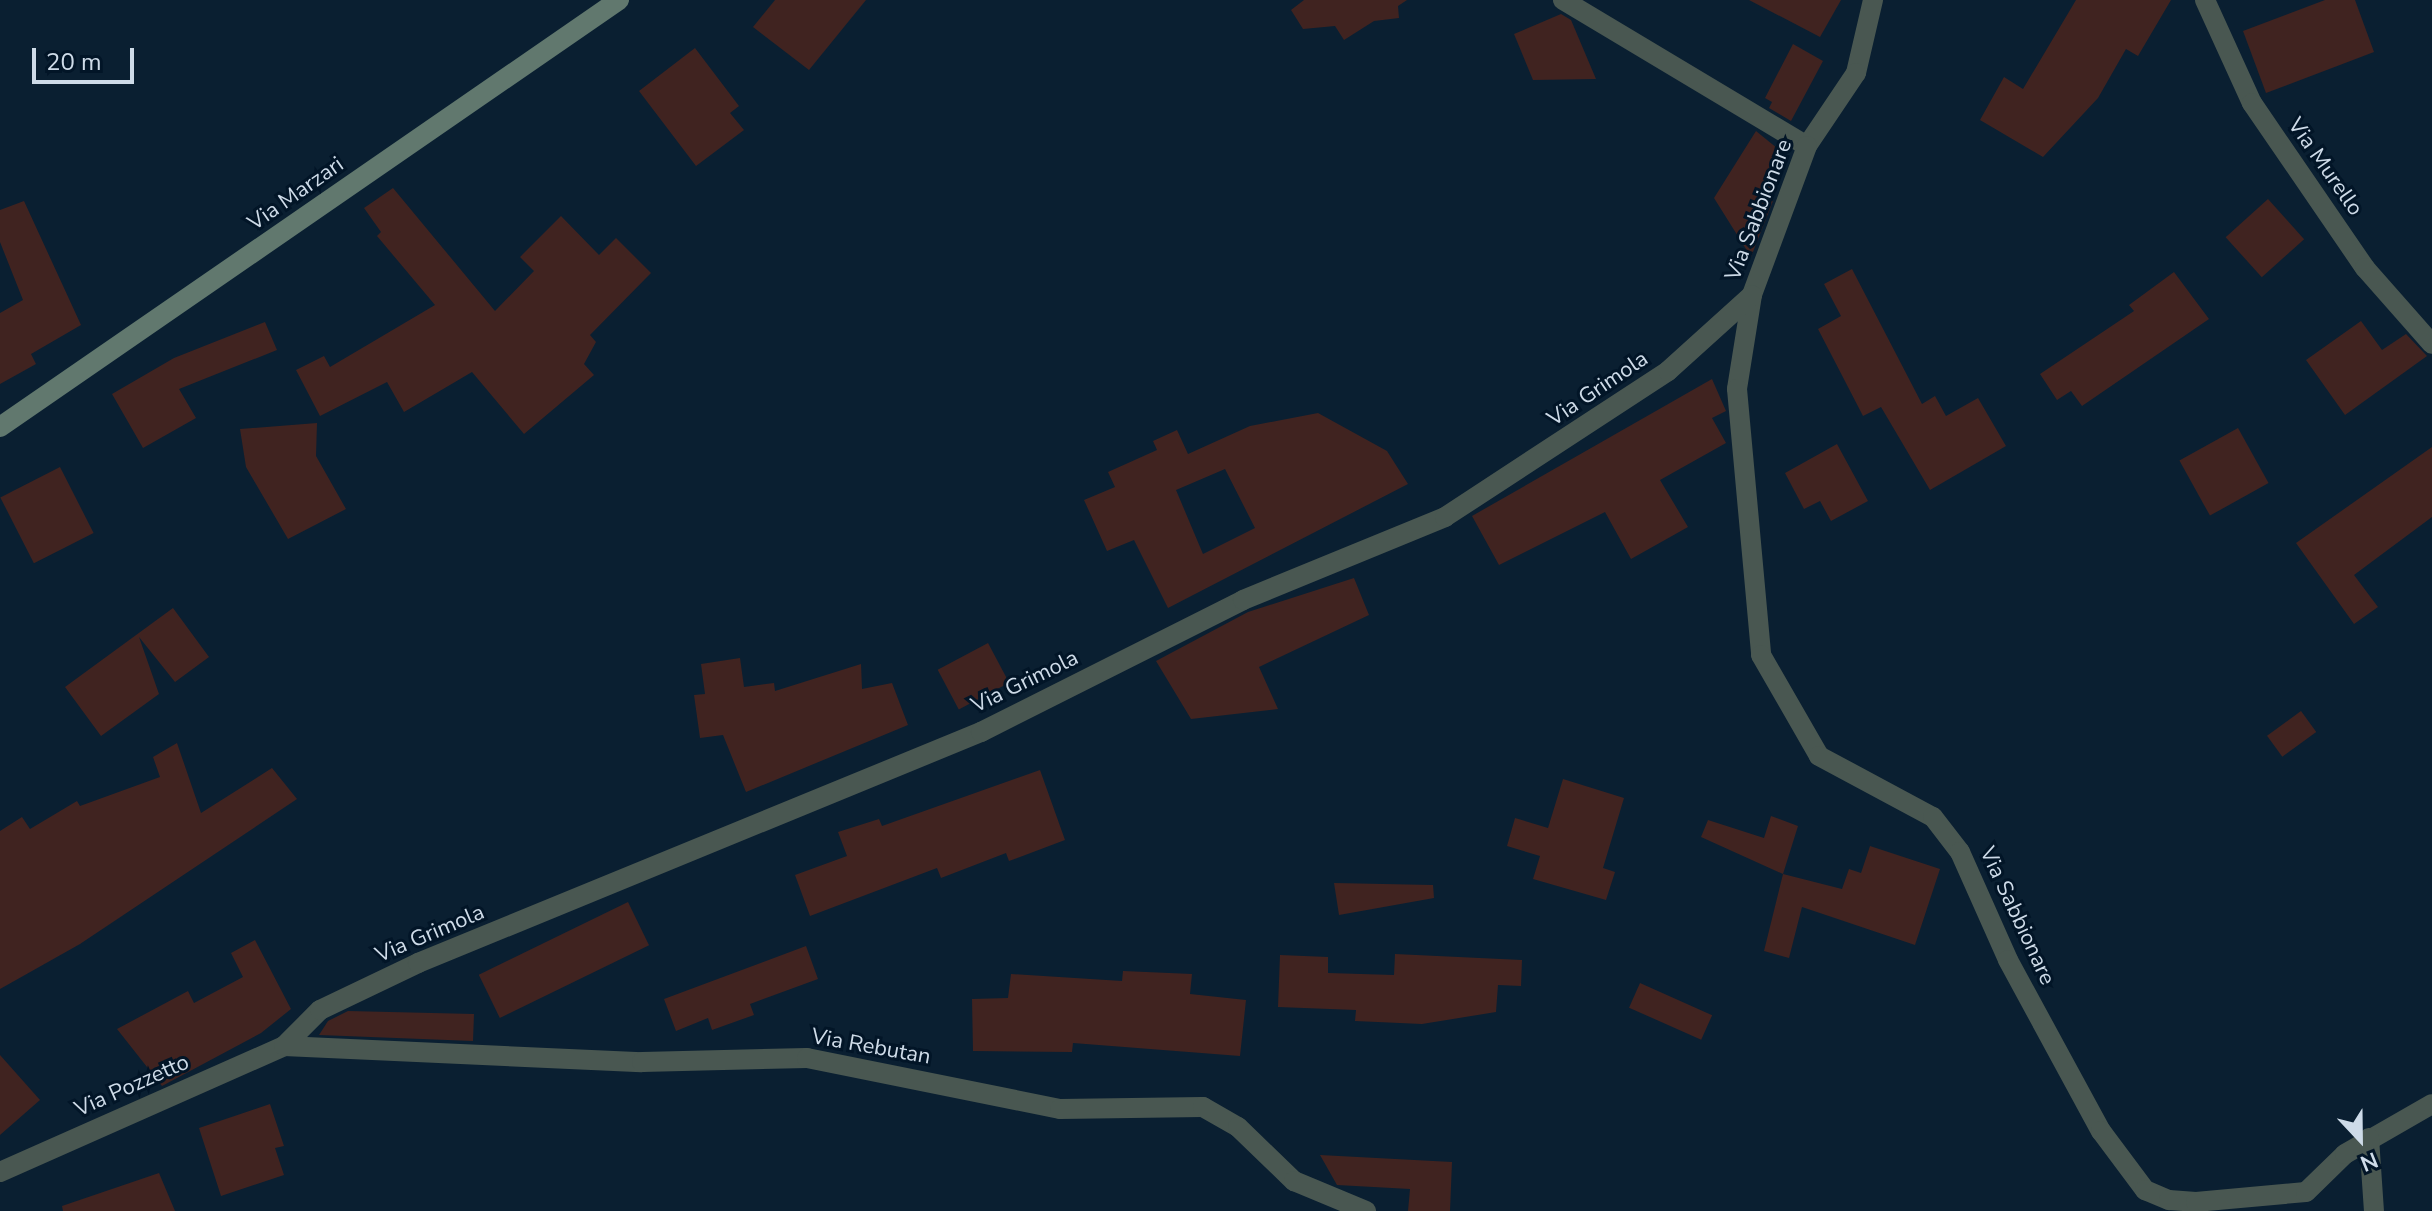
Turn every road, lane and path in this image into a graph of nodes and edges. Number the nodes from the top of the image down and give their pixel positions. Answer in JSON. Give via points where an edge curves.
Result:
{"nodes":[{"id":1,"x":619,"y":0,"type":"edge"},
{"id":2,"x":1563,"y":0,"type":"edge"},
{"id":3,"x":1873,"y":0,"type":"edge"},
{"id":4,"x":2205,"y":0,"type":"edge"},
{"id":5,"x":1807,"y":146,"type":"junction"},
{"id":6,"x":1752,"y":295,"type":"junction"},
{"id":7,"x":2432,"y":344,"type":"edge"},
{"id":8,"x":0,"y":427,"type":"edge"},
{"id":9,"x":284,"y":1046,"type":"junction"},
{"id":10,"x":2432,"y":1104,"type":"edge"},
{"id":11,"x":2369,"y":1138,"type":"junction"},
{"id":12,"x":0,"y":1172,"type":"edge"},
{"id":13,"x":2305,"y":1202,"type":"edge"},
{"id":14,"x":1366,"y":1211,"type":"edge"},
{"id":15,"x":2374,"y":1211,"type":"edge"}],
"edges":[{"from":1,"to":8,"type":"street","name":"Via Marzari"},
{"from":2,"to":5,"type":"street"},
{"from":3,"to":5,"type":"street","name":"Via Sabbionare","via":[[1856,73]]},
{"from":4,"to":7,"type":"street","name":"Via Murello","via":[[2252,103],[2365,268]]},
{"from":5,"to":6,"type":"street","name":"Via Sabbionare"},
{"from":6,"to":9,"type":"street","name":"Via Grimola","via":[[1668,371],[1445,517],[1243,600],[981,732],[418,963],[320,1010]]},
{"from":6,"to":13,"type":"street","name":"Via Sabbionare","via":[[1737,389],[1761,655],[1819,756],[1933,817],[1960,852],[2029,999],[2124,1168],[2145,1190],[2169,1200]]},
{"from":9,"to":12,"type":"street","name":"Via Pozzetto"},
{"from":9,"to":14,"type":"street","name":"Via Rebutan","via":[[642,1062],[807,1058],[1060,1109],[1203,1107],[1238,1127],[1294,1181]]},
{"from":10,"to":11,"type":"street","name":"Via Sabbionare"},
{"from":11,"to":13,"type":"street","name":"Via Sabbionare"},
{"from":11,"to":15,"type":"street"}]}
